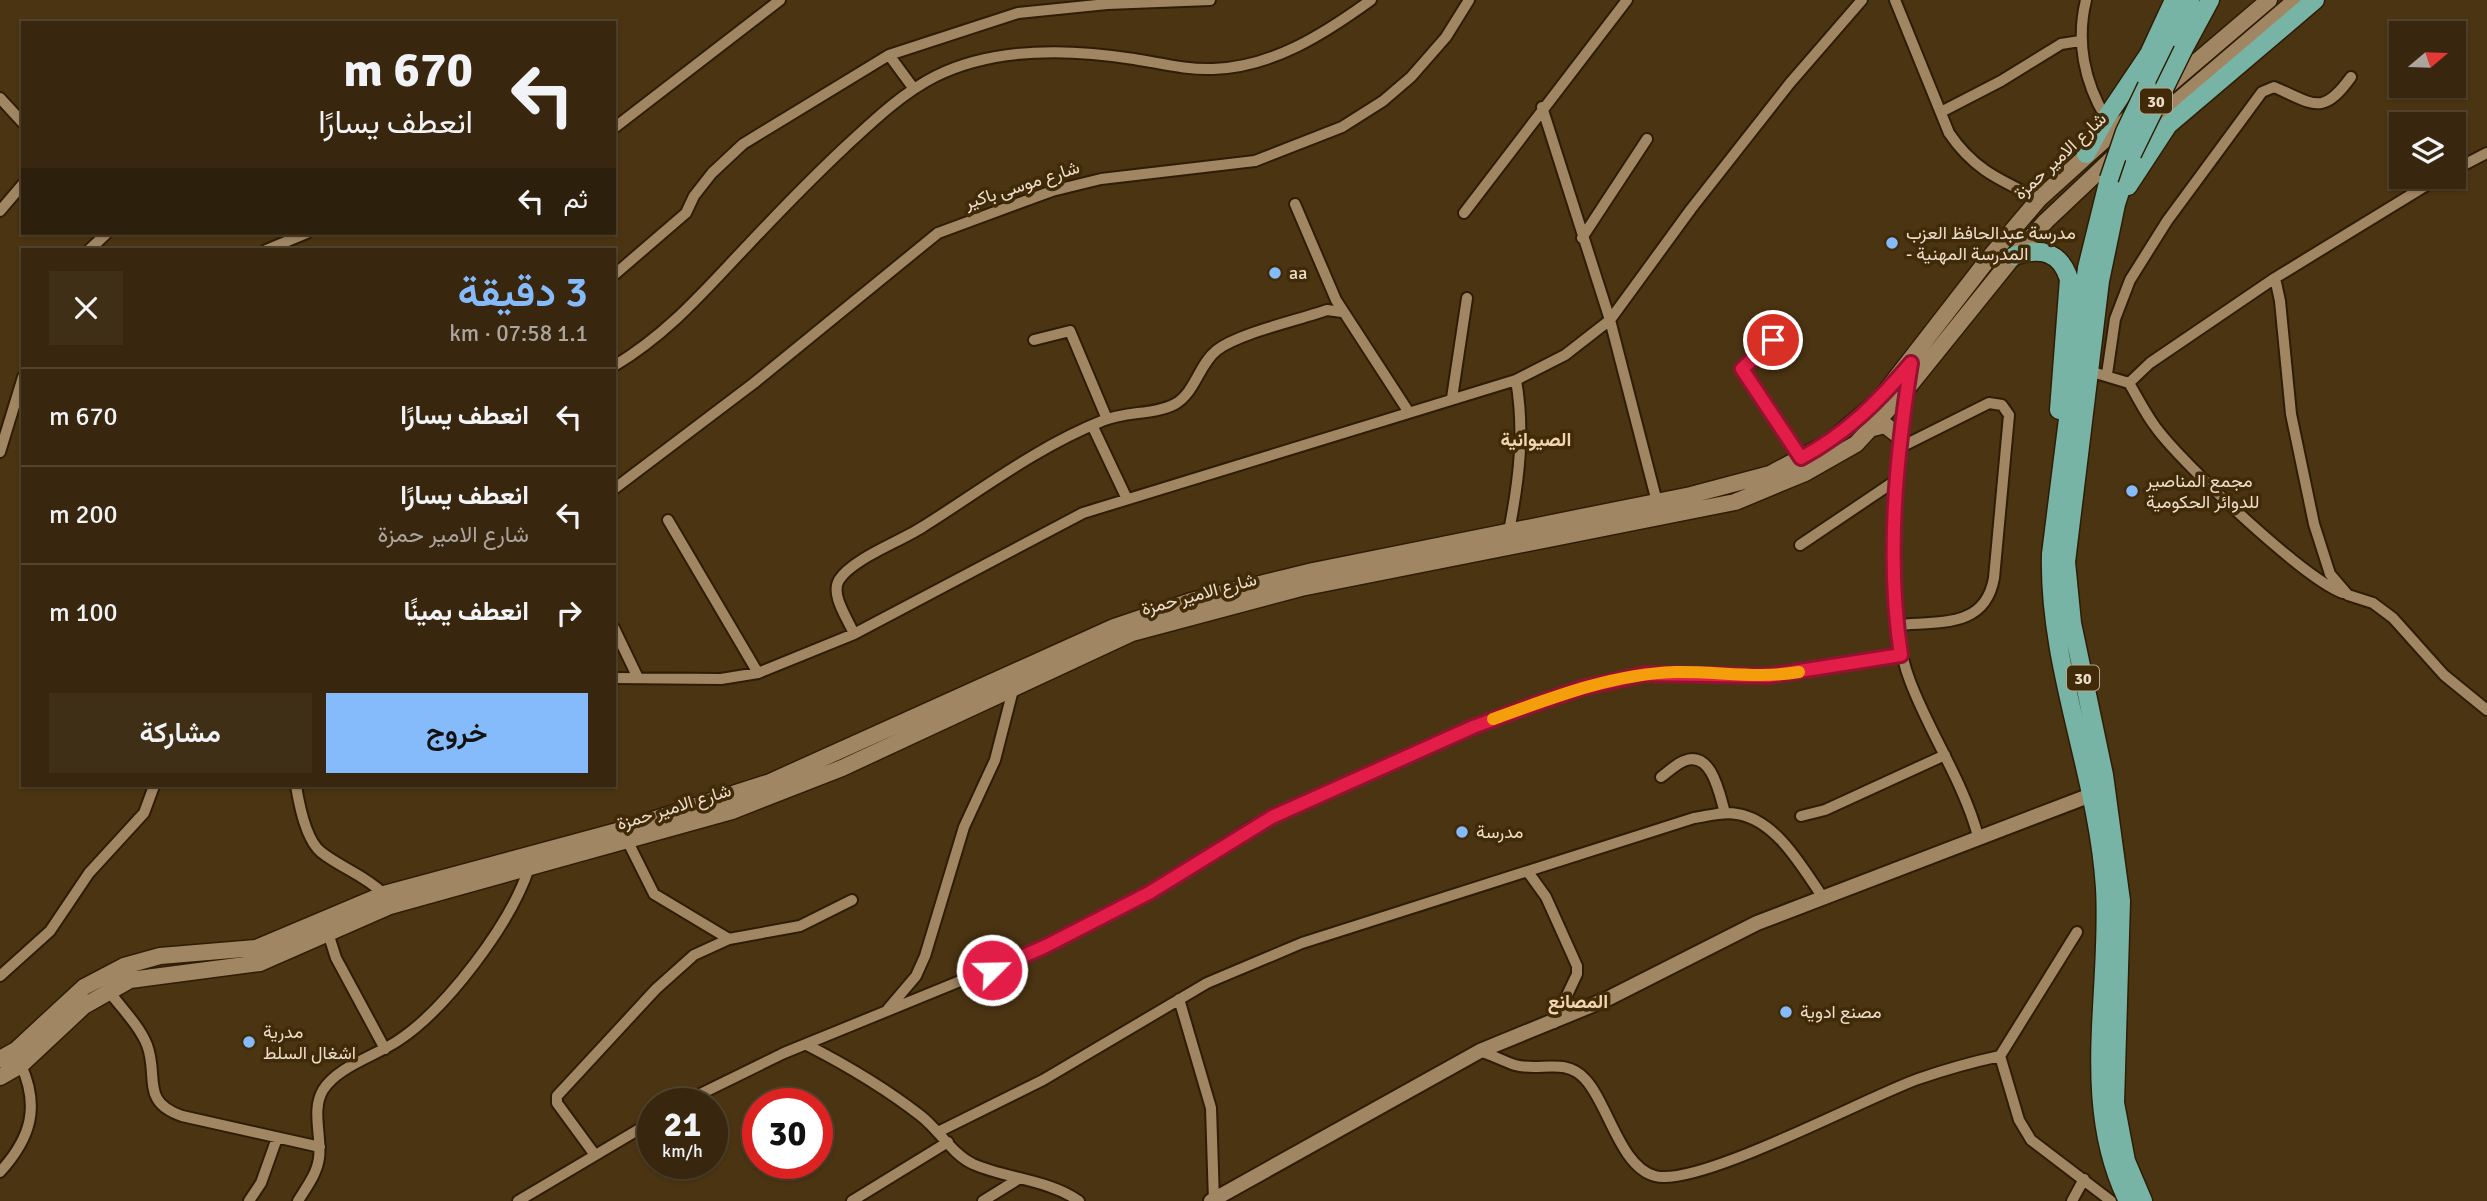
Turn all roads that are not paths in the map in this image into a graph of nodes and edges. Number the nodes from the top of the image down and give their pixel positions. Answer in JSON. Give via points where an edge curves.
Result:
{"nodes":[{"id":1,"x":780,"y":0,"type":"edge"},
{"id":2,"x":1210,"y":0,"type":"edge"},
{"id":3,"x":1371,"y":0,"type":"edge"},
{"id":4,"x":1469,"y":0,"type":"edge"},
{"id":5,"x":1862,"y":0,"type":"edge"},
{"id":6,"x":1895,"y":0,"type":"edge"},
{"id":7,"x":2085,"y":0,"type":"edge"},
{"id":8,"x":2174,"y":0,"type":"edge"},
{"id":9,"x":2190,"y":0,"type":"edge"},
{"id":10,"x":2210,"y":0,"type":"edge"},
{"id":11,"x":2269,"y":0,"type":"edge"},
{"id":12,"x":2296,"y":0,"type":"edge"},
{"id":13,"x":2315,"y":0,"type":"edge"},
{"id":14,"x":1620,"y":2,"type":"edge"},
{"id":15,"x":2080,"y":41,"type":"junction"},
{"id":16,"x":889,"y":55,"type":"junction"},
{"id":17,"x":2351,"y":77,"type":"dead end"},
{"id":18,"x":914,"y":89,"type":"junction"},
{"id":19,"x":0,"y":98,"type":"edge"},
{"id":20,"x":1542,"y":107,"type":"junction"},
{"id":21,"x":1941,"y":112,"type":"junction"},
{"id":22,"x":2106,"y":118,"type":"junction"},
{"id":23,"x":21,"y":121,"type":"edge"},
{"id":24,"x":616,"y":126,"type":"edge"},
{"id":25,"x":1647,"y":139,"type":"dead end"},
{"id":26,"x":2487,"y":153,"type":"edge"},
{"id":27,"x":2086,"y":154,"type":"junction"},
{"id":28,"x":2466,"y":164,"type":"edge"},
{"id":29,"x":21,"y":186,"type":"edge"},
{"id":30,"x":2420,"y":189,"type":"edge"},
{"id":31,"x":2039,"y":199,"type":"junction"},
{"id":32,"x":1295,"y":204,"type":"dead end"},
{"id":33,"x":2116,"y":204,"type":"junction"},
{"id":34,"x":0,"y":211,"type":"edge"},
{"id":35,"x":1464,"y":213,"type":"dead end"},
{"id":36,"x":105,"y":235,"type":"edge"},
{"id":37,"x":1582,"y":238,"type":"junction"},
{"id":38,"x":91,"y":248,"type":"edge"},
{"id":39,"x":2014,"y":256,"type":"junction"},
{"id":40,"x":616,"y":273,"type":"edge"},
{"id":41,"x":2275,"y":278,"type":"junction"},
{"id":42,"x":1467,"y":298,"type":"dead end"},
{"id":43,"x":1342,"y":312,"type":"junction"},
{"id":44,"x":1610,"y":320,"type":"junction"},
{"id":45,"x":1938,"y":325,"type":"junction"},
{"id":46,"x":1951,"y":336,"type":"junction"},
{"id":47,"x":1034,"y":340,"type":"dead end"},
{"id":48,"x":1773,"y":340,"type":"dead end"},
{"id":49,"x":1911,"y":363,"type":"junction"},
{"id":50,"x":616,"y":365,"type":"edge"},
{"id":51,"x":2089,"y":371,"type":"junction"},
{"id":52,"x":2107,"y":374,"type":"junction"},
{"id":53,"x":1516,"y":380,"type":"junction"},
{"id":54,"x":2129,"y":383,"type":"junction"},
{"id":55,"x":21,"y":384,"type":"edge"},
{"id":56,"x":1906,"y":390,"type":"junction"},
{"id":57,"x":1452,"y":398,"type":"junction"},
{"id":58,"x":1408,"y":411,"type":"junction"},
{"id":59,"x":0,"y":413,"type":"edge"},
{"id":60,"x":12,"y":418,"type":"junction"},
{"id":61,"x":1107,"y":419,"type":"junction"},
{"id":62,"x":1092,"y":425,"type":"junction"},
{"id":63,"x":1873,"y":428,"type":"junction"},
{"id":64,"x":1899,"y":442,"type":"junction"},
{"id":65,"x":2064,"y":443,"type":"junction"},
{"id":66,"x":0,"y":452,"type":"edge"},
{"id":67,"x":1801,"y":458,"type":"junction"},
{"id":68,"x":1898,"y":479,"type":"junction"},
{"id":69,"x":616,"y":487,"type":"edge"},
{"id":70,"x":1126,"y":497,"type":"junction"},
{"id":71,"x":1657,"y":502,"type":"junction"},
{"id":72,"x":668,"y":520,"type":"dead end"},
{"id":73,"x":1509,"y":531,"type":"junction"},
{"id":74,"x":1800,"y":545,"type":"dead end"},
{"id":75,"x":2348,"y":595,"type":"junction"},
{"id":76,"x":1897,"y":625,"type":"junction"},
{"id":77,"x":616,"y":632,"type":"edge"},
{"id":78,"x":854,"y":634,"type":"junction"},
{"id":79,"x":1901,"y":655,"type":"junction"},
{"id":80,"x":758,"y":673,"type":"junction"},
{"id":81,"x":616,"y":678,"type":"edge"},
{"id":82,"x":638,"y":678,"type":"junction"},
{"id":83,"x":1014,"y":686,"type":"junction"},
{"id":84,"x":2487,"y":710,"type":"edge"},
{"id":85,"x":924,"y":721,"type":"junction"},
{"id":86,"x":1945,"y":755,"type":"junction"},
{"id":87,"x":1661,"y":777,"type":"dead end"},
{"id":88,"x":154,"y":787,"type":"edge"},
{"id":89,"x":296,"y":787,"type":"edge"},
{"id":90,"x":2091,"y":795,"type":"junction"},
{"id":91,"x":1725,"y":813,"type":"junction"},
{"id":92,"x":1801,"y":816,"type":"dead end"},
{"id":93,"x":1978,"y":836,"type":"junction"},
{"id":94,"x":628,"y":842,"type":"junction"},
{"id":95,"x":529,"y":868,"type":"junction"},
{"id":96,"x":1528,"y":872,"type":"junction"},
{"id":97,"x":438,"y":885,"type":"junction"},
{"id":98,"x":384,"y":894,"type":"junction"},
{"id":99,"x":1824,"y":899,"type":"junction"},
{"id":100,"x":852,"y":900,"type":"dead end"},
{"id":101,"x":2077,"y":932,"type":"dead end"},
{"id":102,"x":328,"y":933,"type":"junction"},
{"id":103,"x":729,"y":939,"type":"junction"},
{"id":104,"x":0,"y":976,"type":"edge"},
{"id":105,"x":109,"y":991,"type":"junction"},
{"id":106,"x":1179,"y":999,"type":"junction"},
{"id":107,"x":887,"y":1010,"type":"junction"},
{"id":108,"x":1554,"y":1023,"type":"junction"},
{"id":109,"x":807,"y":1045,"type":"junction"},
{"id":110,"x":385,"y":1049,"type":"junction"},
{"id":111,"x":1480,"y":1051,"type":"junction"},
{"id":112,"x":2000,"y":1056,"type":"junction"},
{"id":113,"x":0,"y":1059,"type":"edge"},
{"id":114,"x":21,"y":1065,"type":"junction"},
{"id":115,"x":0,"y":1077,"type":"edge"},
{"id":116,"x":712,"y":1088,"type":"edge"},
{"id":117,"x":637,"y":1130,"type":"edge"},
{"id":118,"x":938,"y":1132,"type":"junction"},
{"id":119,"x":277,"y":1138,"type":"junction"},
{"id":120,"x":948,"y":1142,"type":"junction"},
{"id":121,"x":320,"y":1147,"type":"junction"},
{"id":122,"x":595,"y":1155,"type":"junction"},
{"id":123,"x":0,"y":1172,"type":"edge"},
{"id":124,"x":1020,"y":1178,"type":"junction"},
{"id":125,"x":2084,"y":1179,"type":"junction"},
{"id":126,"x":249,"y":1201,"type":"edge"},
{"id":127,"x":298,"y":1201,"type":"edge"},
{"id":128,"x":518,"y":1201,"type":"edge"},
{"id":129,"x":852,"y":1201,"type":"edge"},
{"id":130,"x":983,"y":1201,"type":"edge"},
{"id":131,"x":1079,"y":1201,"type":"edge"},
{"id":132,"x":1213,"y":1201,"type":"edge"},
{"id":133,"x":2072,"y":1201,"type":"edge"},
{"id":134,"x":2111,"y":1201,"type":"edge"},
{"id":135,"x":2128,"y":1201,"type":"edge"},
{"id":136,"x":2143,"y":1201,"type":"edge"}],
"edges":[{"from":1,"to":24,"type":"street"},
{"from":2,"to":16,"type":"street","via":[[1018,13]]},
{"from":3,"to":18,"type":"street","via":[[1312,41],[1232,66],[1194,68],[1104,55],[1035,54],[968,63]]},
{"from":4,"to":69,"type":"street","name":"شارع موسى باكير","via":[[1446,37],[1410,78],[1342,127],[1255,161],[1101,179],[1052,191],[938,233],[754,383]]},
{"from":5,"to":44,"type":"street","via":[[1775,103]]},
{"from":6,"to":21,"type":"street"},
{"from":7,"to":15,"type":"street"},
{"from":8,"to":22,"type":"main road","via":[[2149,54]]},
{"from":9,"to":65,"type":"main road","number":"30","bridge":true,"via":[[2125,132],[2109,179],[2087,268]]},
{"from":10,"to":33,"type":"main road","number":"30","bridge":true,"via":[[2132,154]]},
{"from":11,"to":27,"type":"main road","name":"شارع الامير حمزة"},
{"from":12,"to":39,"type":"main road","name":"شارع الامير حمزة","via":[[2085,182]]},
{"from":13,"to":33,"type":"main road","via":[[2168,125]]},
{"from":14,"to":20,"type":"street"},
{"from":15,"to":21,"type":"street","via":[[2061,44]]},
{"from":15,"to":22,"type":"street","via":[[2091,92]]},
{"from":16,"to":18,"type":"street"},
{"from":16,"to":40,"type":"street","via":[[743,144],[706,181],[686,213]]},
{"from":17,"to":52,"type":"street","via":[[2327,104],[2274,87],[2262,92],[2167,221],[2130,280],[2115,319]]},
{"from":18,"to":50,"type":"street","via":[[815,174],[681,318]]},
{"from":19,"to":23,"type":"street"},
{"from":20,"to":35,"type":"street"},
{"from":20,"to":37,"type":"street"},
{"from":21,"to":31,"type":"street","via":[[1948,133],[1973,164]]},
{"from":22,"to":27,"type":"main road"},
{"from":25,"to":37,"type":"street"},
{"from":26,"to":28,"type":"street"},
{"from":27,"to":31,"type":"main road","name":"شارع الامير حمزة"},
{"from":29,"to":34,"type":"street"},
{"from":30,"to":41,"type":"street"},
{"from":31,"to":45,"type":"main road","name":"شارع الامير حمزة"},
{"from":32,"to":43,"type":"street"},
{"from":33,"to":51,"type":"main road","number":"30","via":[[2100,281]]},
{"from":36,"to":38,"type":"street"},
{"from":37,"to":44,"type":"street"},
{"from":39,"to":46,"type":"main road","name":"شارع الامير حمزة"},
{"from":39,"to":65,"type":"main road","via":[[2047,252],[2061,262],[2069,279],[2058,402]]},
{"from":41,"to":54,"type":"street","via":[[2150,363]]},
{"from":41,"to":75,"type":"street","via":[[2289,404],[2314,524],[2330,575]]},
{"from":42,"to":57,"type":"street"},
{"from":43,"to":58,"type":"street"},
{"from":43,"to":61,"type":"street","via":[[1327,310],[1237,340],[1217,350],[1188,391],[1171,405]]},
{"from":44,"to":53,"type":"street","via":[[1565,355]]},
{"from":44,"to":71,"type":"street"},
{"from":45,"to":46,"type":"main road"},
{"from":45,"to":49,"type":"main road","name":"شارع الامير حمزة"},
{"from":46,"to":56,"type":"main road","name":"شارع الامير حمزة"},
{"from":47,"to":61,"type":"street","via":[[1070,331]]},
{"from":48,"to":67,"type":"street","via":[[1742,369]]},
{"from":49,"to":56,"type":"street"},
{"from":49,"to":67,"type":"main road","name":"شارع الامير حمزة","via":[[1850,427]]},
{"from":51,"to":52,"type":"street"},
{"from":51,"to":136,"type":"main road","number":"30","via":[[2066,562],[2072,623],[2104,775],[2121,901],[2115,1103],[2126,1161]]},
{"from":52,"to":54,"type":"street"},
{"from":53,"to":57,"type":"street"},
{"from":53,"to":73,"type":"street","via":[[1522,414],[1521,455]]},
{"from":54,"to":75,"type":"street","via":[[2155,428],[2195,470],[2301,566]]},
{"from":55,"to":60,"type":"street"},
{"from":56,"to":63,"type":"main road","name":"شارع الامير حمزة"},
{"from":56,"to":64,"type":"street"},
{"from":57,"to":58,"type":"street"},
{"from":58,"to":70,"type":"street"},
{"from":59,"to":60,"type":"street"},
{"from":60,"to":66,"type":"street"},
{"from":61,"to":62,"type":"street"},
{"from":62,"to":70,"type":"street"},
{"from":62,"to":78,"type":"street","via":[[1022,460],[846,572],[836,593]]},
{"from":63,"to":64,"type":"main road","via":[[1885,425]]},
{"from":63,"to":83,"type":"main road","name":"شارع الامير حمزة","via":[[1824,464],[1735,502],[1234,603],[1132,633]]},
{"from":64,"to":68,"type":"street"},
{"from":64,"to":76,"type":"street","via":[[1989,403],[2001,405],[2009,415],[1994,578],[1986,603],[1964,618]]},
{"from":65,"to":90,"type":"main road","number":"30","via":[[2050,591]]},
{"from":67,"to":71,"type":"main road","name":"شارع الامير حمزة","via":[[1739,485]]},
{"from":68,"to":74,"type":"street"},
{"from":68,"to":76,"type":"street"},
{"from":70,"to":78,"type":"street","via":[[1083,513]]},
{"from":71,"to":73,"type":"main road","name":"شارع الامير حمزة"},
{"from":72,"to":80,"type":"street"},
{"from":73,"to":85,"type":"main road","name":"شارع الامير حمزة","via":[[1191,601],[1114,627]]},
{"from":75,"to":84,"type":"street","via":[[2373,603],[2393,618],[2444,675]]},
{"from":76,"to":79,"type":"street"},
{"from":77,"to":82,"type":"street"},
{"from":78,"to":80,"type":"street"},
{"from":79,"to":86,"type":"street"},
{"from":79,"to":107,"type":"street","via":[[1768,676],[1645,674],[1532,705],[1253,827],[1149,893],[1046,946]]},
{"from":80,"to":82,"type":"street","via":[[721,679]]},
{"from":81,"to":82,"type":"street"},
{"from":83,"to":85,"type":"main road","name":"شارع الامير حمزة"},
{"from":83,"to":107,"type":"street","via":[[995,760],[964,827],[925,956],[916,976]]},
{"from":85,"to":94,"type":"main road","name":"شارع الامير حمزة","via":[[771,796]]},
{"from":85,"to":97,"type":"main road","name":"شارع الامير حمزة","via":[[770,782]]},
{"from":86,"to":92,"type":"street","via":[[1825,810]]},
{"from":86,"to":93,"type":"street","via":[[1966,796]]},
{"from":87,"to":91,"type":"street","via":[[1683,761],[1696,760],[1713,773]]},
{"from":88,"to":104,"type":"street","via":[[144,813],[89,873],[50,931]]},
{"from":89,"to":98,"type":"street","via":[[320,851],[368,878]]},
{"from":90,"to":93,"type":"street"},
{"from":90,"to":135,"type":"main road","number":"30","via":[[2105,886],[2101,1112],[2113,1166]]},
{"from":91,"to":96,"type":"street","via":[[1694,818]]},
{"from":91,"to":99,"type":"street","via":[[1757,821],[1771,831]]},
{"from":93,"to":99,"type":"street"},
{"from":94,"to":95,"type":"main road","name":"شارع الامير حمزة"},
{"from":94,"to":103,"type":"street","via":[[654,894]]},
{"from":95,"to":97,"type":"main road","name":"شارع الامير حمزة"},
{"from":95,"to":110,"type":"street","via":[[520,896],[447,998],[424,1023]]},
{"from":96,"to":106,"type":"street","via":[[1302,943]]},
{"from":96,"to":108,"type":"street","via":[[1546,897],[1577,966]]},
{"from":97,"to":98,"type":"main road","name":"شارع الامير حمزة"},
{"from":97,"to":102,"type":"main road","name":"شارع الامير حمزة"},
{"from":98,"to":113,"type":"main road","name":"شارع الامير حمزة","via":[[256,948],[160,956],[124,965],[84,988],[26,1042]]},
{"from":99,"to":108,"type":"street","via":[[1757,923]]},
{"from":100,"to":103,"type":"street","via":[[800,926]]},
{"from":101,"to":112,"type":"street"},
{"from":102,"to":105,"type":"main road","name":"شارع الامير حمزة","via":[[260,963],[147,976]]},
{"from":102,"to":110,"type":"street","via":[[336,958]]},
{"from":103,"to":122,"type":"street","via":[[679,967],[557,1097]]},
{"from":105,"to":114,"type":"main road","name":"شارع الامير حمزة","via":[[84,1006]]},
{"from":105,"to":119,"type":"street","via":[[147,1045],[154,1094],[165,1109]]},
{"from":106,"to":118,"type":"street","via":[[1043,1080]]},
{"from":106,"to":132,"type":"street","via":[[1211,1108]]},
{"from":107,"to":109,"type":"street"},
{"from":108,"to":111,"type":"street"},
{"from":109,"to":116,"type":"street"},
{"from":109,"to":118,"type":"street","via":[[871,1080]]},
{"from":110,"to":121,"type":"street","via":[[344,1072],[323,1091],[317,1113]]},
{"from":111,"to":112,"type":"street","via":[[1516,1065],[1569,1068],[1586,1079],[1631,1157],[1657,1177],[1676,1177],[1730,1160],[1918,1079]]},
{"from":111,"to":132,"type":"street"},
{"from":112,"to":125,"type":"street","via":[[2024,1130],[2040,1148]]},
{"from":114,"to":115,"type":"main road","name":"شارع الامير حمزة"},
{"from":114,"to":123,"type":"street","via":[[31,1091],[31,1118],[26,1134]]},
{"from":117,"to":122,"type":"street"},
{"from":118,"to":120,"type":"street"},
{"from":119,"to":121,"type":"street"},
{"from":119,"to":126,"type":"street","via":[[261,1183]]},
{"from":120,"to":124,"type":"street","via":[[972,1164]]},
{"from":120,"to":129,"type":"street"},
{"from":121,"to":127,"type":"street","via":[[312,1179]]},
{"from":122,"to":128,"type":"street"},
{"from":124,"to":130,"type":"street"},
{"from":124,"to":131,"type":"street"},
{"from":125,"to":133,"type":"street"},
{"from":125,"to":134,"type":"street"}]}
